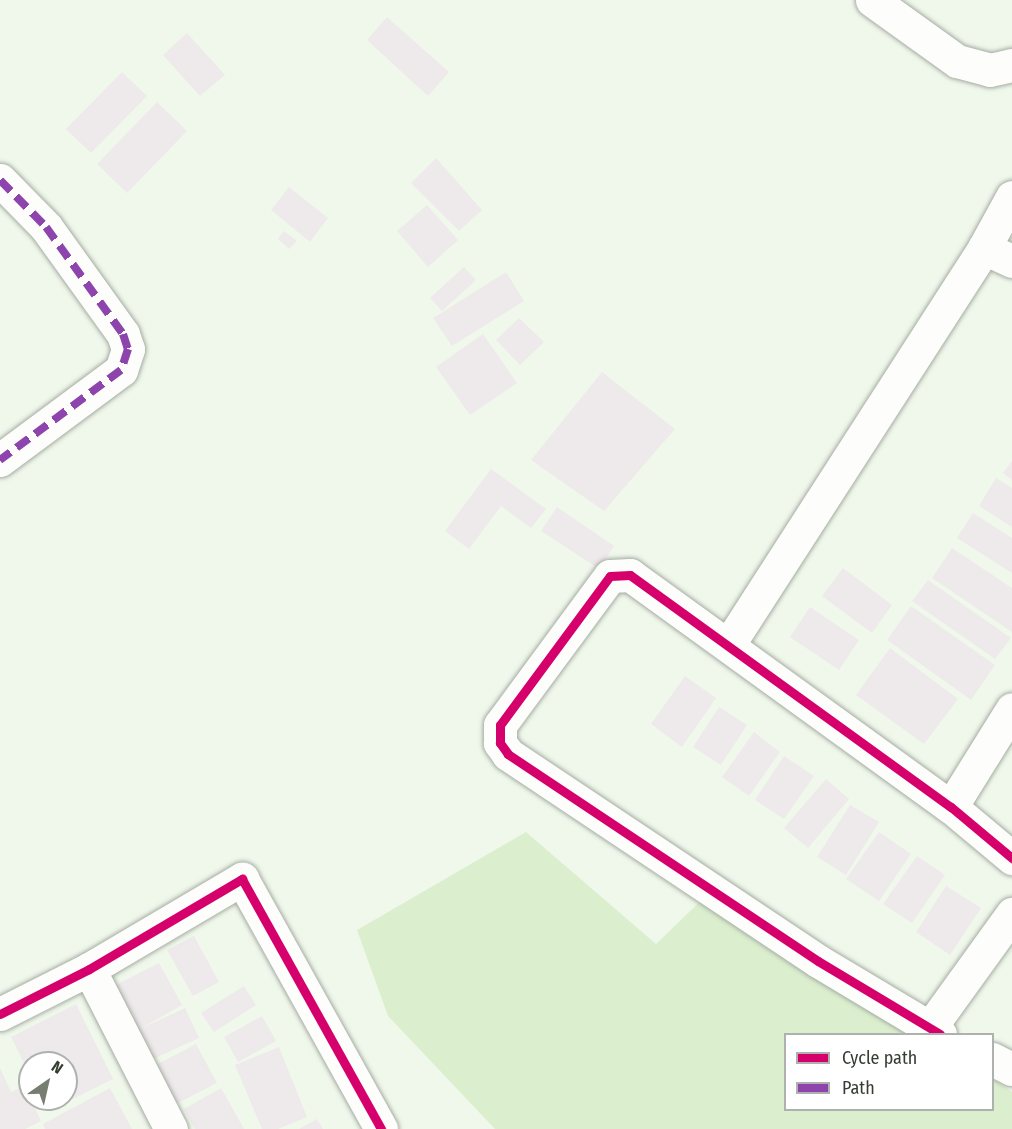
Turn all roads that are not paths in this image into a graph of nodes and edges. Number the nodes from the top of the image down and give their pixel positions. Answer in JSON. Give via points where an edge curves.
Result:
{"nodes":[{"id":1,"x":872,"y":0,"type":"edge"},
{"id":2,"x":1012,"y":65,"type":"edge"},
{"id":3,"x":0,"y":180,"type":"edge"},
{"id":4,"x":1012,"y":197,"type":"edge"},
{"id":5,"x":998,"y":255,"type":"edge"},
{"id":6,"x":0,"y":460,"type":"edge"},
{"id":7,"x":729,"y":644,"type":"junction"},
{"id":8,"x":1012,"y":709,"type":"edge"},
{"id":9,"x":951,"y":807,"type":"junction"},
{"id":10,"x":1012,"y":858,"type":"edge"},
{"id":11,"x":1012,"y":914,"type":"edge"},
{"id":12,"x":89,"y":969,"type":"junction"},
{"id":13,"x":0,"y":1014,"type":"edge"},
{"id":14,"x":934,"y":1032,"type":"edge"},
{"id":15,"x":994,"y":1060,"type":"edge"},
{"id":16,"x":1012,"y":1069,"type":"edge"},
{"id":17,"x":171,"y":1129,"type":"edge"},
{"id":18,"x":381,"y":1129,"type":"edge"}],
"edges":[{"from":1,"to":2,"type":"street","via":[[957,61],[990,70]]},
{"from":3,"to":6,"type":"street","via":[[46,227],[123,334],[128,349],[121,370]]},
{"from":4,"to":5,"type":"street"},
{"from":5,"to":7,"type":"street"},
{"from":7,"to":9,"type":"street"},
{"from":7,"to":14,"type":"street","via":[[630,575],[614,574],[500,725],[500,743],[508,754],[671,864]]},
{"from":8,"to":9,"type":"street"},
{"from":9,"to":10,"type":"street"},
{"from":11,"to":14,"type":"street"},
{"from":12,"to":13,"type":"street"},
{"from":12,"to":17,"type":"street"},
{"from":12,"to":18,"type":"street","via":[[242,879]]},
{"from":15,"to":16,"type":"street"}]}
